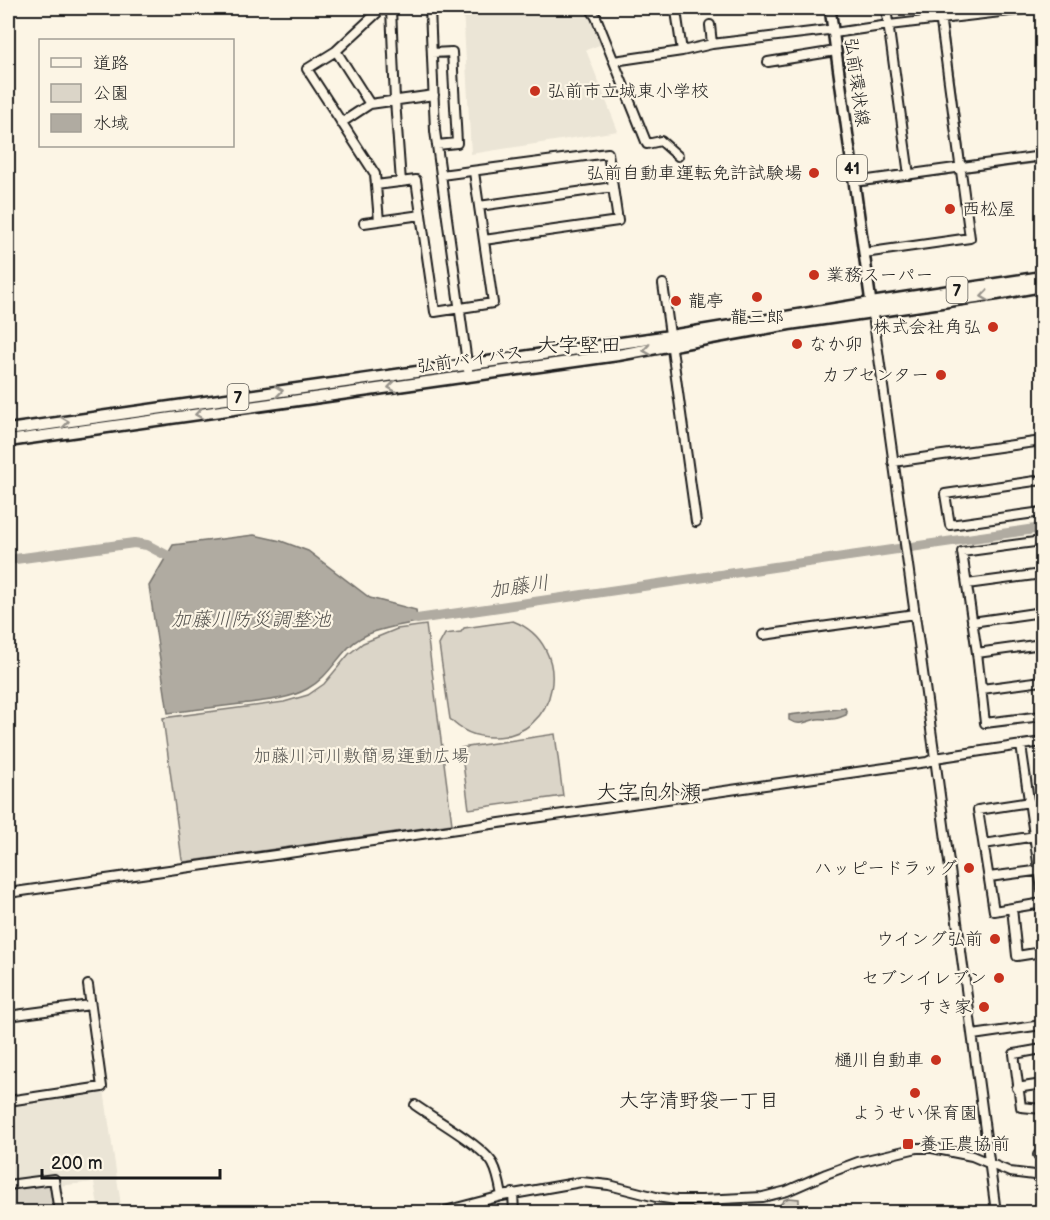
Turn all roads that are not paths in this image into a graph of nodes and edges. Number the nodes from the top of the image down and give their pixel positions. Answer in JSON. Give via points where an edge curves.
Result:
{"nodes":[{"id":1,"x":395,"y":8,"type":"edge"},
{"id":2,"x":430,"y":8,"type":"edge"},
{"id":3,"x":590,"y":8,"type":"edge"},
{"id":4,"x":830,"y":8,"type":"edge"},
{"id":5,"x":886,"y":8,"type":"edge"},
{"id":6,"x":939,"y":8,"type":"edge"},
{"id":7,"x":1035,"y":8,"type":"edge"},
{"id":8,"x":379,"y":9,"type":"edge"},
{"id":9,"x":676,"y":11,"type":"dead end"},
{"id":10,"x":940,"y":19,"type":"junction"},
{"id":11,"x":710,"y":25,"type":"dead end"},
{"id":12,"x":888,"y":25,"type":"junction"},
{"id":13,"x":834,"y":33,"type":"junction"},
{"id":14,"x":712,"y":44,"type":"junction"},
{"id":15,"x":336,"y":51,"type":"junction"},
{"id":16,"x":682,"y":51,"type":"junction"},
{"id":17,"x":836,"y":51,"type":"junction"},
{"id":18,"x":432,"y":53,"type":"junction"},
{"id":19,"x":614,"y":61,"type":"junction"},
{"id":20,"x":768,"y":62,"type":"dead end"},
{"id":21,"x":434,"y":95,"type":"junction"},
{"id":22,"x":394,"y":100,"type":"junction"},
{"id":23,"x":370,"y":104,"type":"junction"},
{"id":24,"x":342,"y":123,"type":"junction"},
{"id":25,"x":437,"y":145,"type":"junction"},
{"id":26,"x":678,"y":156,"type":"dead end"},
{"id":27,"x":1042,"y":156,"type":"edge"},
{"id":28,"x":960,"y":167,"type":"junction"},
{"id":29,"x":474,"y":172,"type":"junction"},
{"id":30,"x":441,"y":175,"type":"junction"},
{"id":31,"x":909,"y":175,"type":"junction"},
{"id":32,"x":401,"y":182,"type":"junction"},
{"id":33,"x":854,"y":182,"type":"junction"},
{"id":34,"x":376,"y":185,"type":"junction"},
{"id":35,"x":613,"y":187,"type":"junction"},
{"id":36,"x":479,"y":206,"type":"junction"},
{"id":37,"x":421,"y":215,"type":"junction"},
{"id":38,"x":379,"y":221,"type":"junction"},
{"id":39,"x":364,"y":223,"type":"dead end"},
{"id":40,"x":484,"y":240,"type":"junction"},
{"id":41,"x":864,"y":253,"type":"junction"},
{"id":42,"x":1042,"y":277,"type":"edge"},
{"id":43,"x":663,"y":284,"type":"dead end"},
{"id":44,"x":1042,"y":286,"type":"edge"},
{"id":45,"x":872,"y":307,"type":"junction"},
{"id":46,"x":459,"y":308,"type":"junction"},
{"id":47,"x":671,"y":341,"type":"junction"},
{"id":48,"x":468,"y":370,"type":"junction"},
{"id":49,"x":8,"y":430,"type":"edge"},
{"id":50,"x":8,"y":441,"type":"edge"},
{"id":51,"x":1042,"y":441,"type":"edge"},
{"id":52,"x":893,"y":462,"type":"junction"},
{"id":53,"x":1042,"y":480,"type":"edge"},
{"id":54,"x":1042,"y":512,"type":"edge"},
{"id":55,"x":696,"y":522,"type":"dead end"},
{"id":56,"x":1042,"y":541,"type":"edge"},
{"id":57,"x":1042,"y":574,"type":"edge"},
{"id":58,"x":967,"y":584,"type":"junction"},
{"id":59,"x":1042,"y":612,"type":"edge"},
{"id":60,"x":915,"y":614,"type":"junction"},
{"id":61,"x":972,"y":622,"type":"junction"},
{"id":62,"x":763,"y":635,"type":"dead end"},
{"id":63,"x":1042,"y":644,"type":"edge"},
{"id":64,"x":977,"y":653,"type":"junction"},
{"id":65,"x":1042,"y":681,"type":"edge"},
{"id":66,"x":982,"y":689,"type":"junction"},
{"id":67,"x":1042,"y":716,"type":"edge"},
{"id":68,"x":1042,"y":742,"type":"edge"},
{"id":69,"x":1021,"y":745,"type":"junction"},
{"id":70,"x":935,"y":758,"type":"junction"},
{"id":71,"x":1030,"y":802,"type":"junction"},
{"id":72,"x":1039,"y":835,"type":"edge"},
{"id":73,"x":984,"y":844,"type":"junction"},
{"id":74,"x":1041,"y":870,"type":"edge"},
{"id":75,"x":988,"y":877,"type":"junction"},
{"id":76,"x":1042,"y":890,"type":"edge"},
{"id":77,"x":8,"y":893,"type":"edge"},
{"id":78,"x":1042,"y":903,"type":"edge"},
{"id":79,"x":1012,"y":908,"type":"junction"},
{"id":80,"x":1042,"y":952,"type":"edge"},
{"id":81,"x":88,"y":985,"type":"dead end"},
{"id":82,"x":90,"y":1005,"type":"junction"},
{"id":83,"x":8,"y":1016,"type":"edge"},
{"id":84,"x":1042,"y":1025,"type":"edge"},
{"id":85,"x":973,"y":1035,"type":"junction"},
{"id":86,"x":1042,"y":1050,"type":"edge"},
{"id":87,"x":1042,"y":1084,"type":"edge"},
{"id":88,"x":1017,"y":1088,"type":"junction"},
{"id":89,"x":8,"y":1101,"type":"edge"},
{"id":90,"x":415,"y":1105,"type":"dead end"},
{"id":91,"x":1042,"y":1109,"type":"edge"},
{"id":92,"x":990,"y":1163,"type":"junction"},
{"id":93,"x":1042,"y":1176,"type":"edge"},
{"id":94,"x":8,"y":1185,"type":"edge"},
{"id":95,"x":513,"y":1193,"type":"junction"},
{"id":96,"x":502,"y":1196,"type":"junction"},
{"id":97,"x":465,"y":1205,"type":"junction"},
{"id":98,"x":59,"y":1212,"type":"edge"},
{"id":99,"x":441,"y":1212,"type":"edge"},
{"id":100,"x":458,"y":1212,"type":"edge"},
{"id":101,"x":514,"y":1212,"type":"edge"},
{"id":102,"x":996,"y":1212,"type":"edge"}],
"edges":[{"from":1,"to":8,"type":"street"},
{"from":1,"to":22,"type":"street"},
{"from":2,"to":18,"type":"street"},
{"from":3,"to":19,"type":"street"},
{"from":4,"to":13,"type":"main road","name":"弘前環状線","number":"41"},
{"from":5,"to":12,"type":"street"},
{"from":6,"to":10,"type":"street"},
{"from":7,"to":10,"type":"street"},
{"from":8,"to":15,"type":"street"},
{"from":9,"to":16,"type":"street"},
{"from":10,"to":12,"type":"street"},
{"from":10,"to":28,"type":"street"},
{"from":11,"to":14,"type":"street"},
{"from":12,"to":13,"type":"street"},
{"from":12,"to":31,"type":"street"},
{"from":13,"to":14,"type":"street","via":[[828,30]]},
{"from":13,"to":17,"type":"main road","name":"弘前環状線","number":"41"},
{"from":14,"to":16,"type":"street"},
{"from":15,"to":23,"type":"street"},
{"from":15,"to":24,"type":"street","via":[[307,69]]},
{"from":16,"to":19,"type":"street"},
{"from":17,"to":20,"type":"street"},
{"from":17,"to":33,"type":"main road","name":"弘前環状線","number":"41"},
{"from":18,"to":21,"type":"street"},
{"from":18,"to":25,"type":"street","via":[[452,52],[457,143]]},
{"from":19,"to":26,"type":"street","via":[[647,144],[661,141]]},
{"from":21,"to":22,"type":"street"},
{"from":21,"to":25,"type":"street"},
{"from":22,"to":23,"type":"street"},
{"from":22,"to":32,"type":"street"},
{"from":23,"to":24,"type":"street"},
{"from":24,"to":34,"type":"street","via":[[375,174]]},
{"from":25,"to":30,"type":"street"},
{"from":27,"to":28,"type":"street"},
{"from":28,"to":31,"type":"street"},
{"from":28,"to":41,"type":"street","via":[[970,238]]},
{"from":29,"to":30,"type":"street"},
{"from":29,"to":35,"type":"street","via":[[608,153]]},
{"from":29,"to":36,"type":"street"},
{"from":30,"to":46,"type":"street"},
{"from":31,"to":33,"type":"street"},
{"from":32,"to":34,"type":"street"},
{"from":32,"to":37,"type":"street","via":[[416,180]]},
{"from":33,"to":41,"type":"main road","name":"弘前環状線","number":"41"},
{"from":34,"to":38,"type":"street"},
{"from":35,"to":36,"type":"street"},
{"from":35,"to":40,"type":"street","via":[[618,221]]},
{"from":36,"to":40,"type":"street"},
{"from":37,"to":38,"type":"street"},
{"from":37,"to":46,"type":"street","via":[[435,312]]},
{"from":38,"to":39,"type":"street"},
{"from":40,"to":46,"type":"street","via":[[492,303]]},
{"from":41,"to":45,"type":"main road","name":"弘前環状線","number":"41"},
{"from":42,"to":45,"type":"highway","name":"弘前バイパス","number":"7"},
{"from":43,"to":47,"type":"street"},
{"from":44,"to":45,"type":"highway","name":"弘前バイパス","number":"7","one_way":true},
{"from":45,"to":47,"type":"highway","name":"弘前バイパス","number":"7"},
{"from":45,"to":52,"type":"street"},
{"from":46,"to":48,"type":"street"},
{"from":47,"to":48,"type":"highway","name":"弘前バイパス","number":"7"},
{"from":47,"to":55,"type":"street"},
{"from":49,"to":48,"type":"highway","name":"弘前バイパス","number":"7","one_way":true},
{"from":48,"to":50,"type":"highway","name":"弘前バイパス","number":"7","one_way":true},
{"from":51,"to":52,"type":"street"},
{"from":52,"to":60,"type":"street"},
{"from":53,"to":54,"type":"street","via":[[945,494],[950,525]]},
{"from":56,"to":58,"type":"street","via":[[962,552]]},
{"from":57,"to":58,"type":"street"},
{"from":58,"to":61,"type":"street"},
{"from":59,"to":61,"type":"street"},
{"from":60,"to":62,"type":"street"},
{"from":60,"to":70,"type":"street"},
{"from":61,"to":64,"type":"street"},
{"from":63,"to":64,"type":"street"},
{"from":64,"to":66,"type":"street"},
{"from":65,"to":66,"type":"street"},
{"from":66,"to":67,"type":"street","via":[[985,723]]},
{"from":68,"to":69,"type":"street"},
{"from":69,"to":70,"type":"street"},
{"from":69,"to":71,"type":"street"},
{"from":70,"to":77,"type":"street"},
{"from":70,"to":85,"type":"street"},
{"from":71,"to":72,"type":"street"},
{"from":71,"to":73,"type":"street","via":[[978,810]]},
{"from":72,"to":73,"type":"street"},
{"from":72,"to":74,"type":"street"},
{"from":73,"to":75,"type":"street"},
{"from":74,"to":75,"type":"street"},
{"from":74,"to":76,"type":"street"},
{"from":75,"to":79,"type":"street","via":[[994,911]]},
{"from":78,"to":79,"type":"street"},
{"from":79,"to":80,"type":"street","via":[[1017,956]]},
{"from":81,"to":82,"type":"street"},
{"from":82,"to":83,"type":"street"},
{"from":82,"to":89,"type":"street","via":[[102,1087]]},
{"from":84,"to":85,"type":"street"},
{"from":85,"to":92,"type":"street"},
{"from":86,"to":88,"type":"street","via":[[1014,1053]]},
{"from":87,"to":88,"type":"street"},
{"from":88,"to":91,"type":"street","via":[[1021,1107]]},
{"from":90,"to":96,"type":"street","via":[[488,1157]]},
{"from":92,"to":93,"type":"street","via":[[1010,1172]]},
{"from":92,"to":95,"type":"street","via":[[932,1148],[908,1149],[858,1162],[787,1191],[741,1199],[677,1200],[581,1182]]},
{"from":92,"to":102,"type":"street"},
{"from":94,"to":98,"type":"street","via":[[54,1179]]},
{"from":95,"to":96,"type":"street"},
{"from":95,"to":101,"type":"street"},
{"from":96,"to":97,"type":"street"},
{"from":97,"to":99,"type":"street"},
{"from":97,"to":100,"type":"street"}]}
